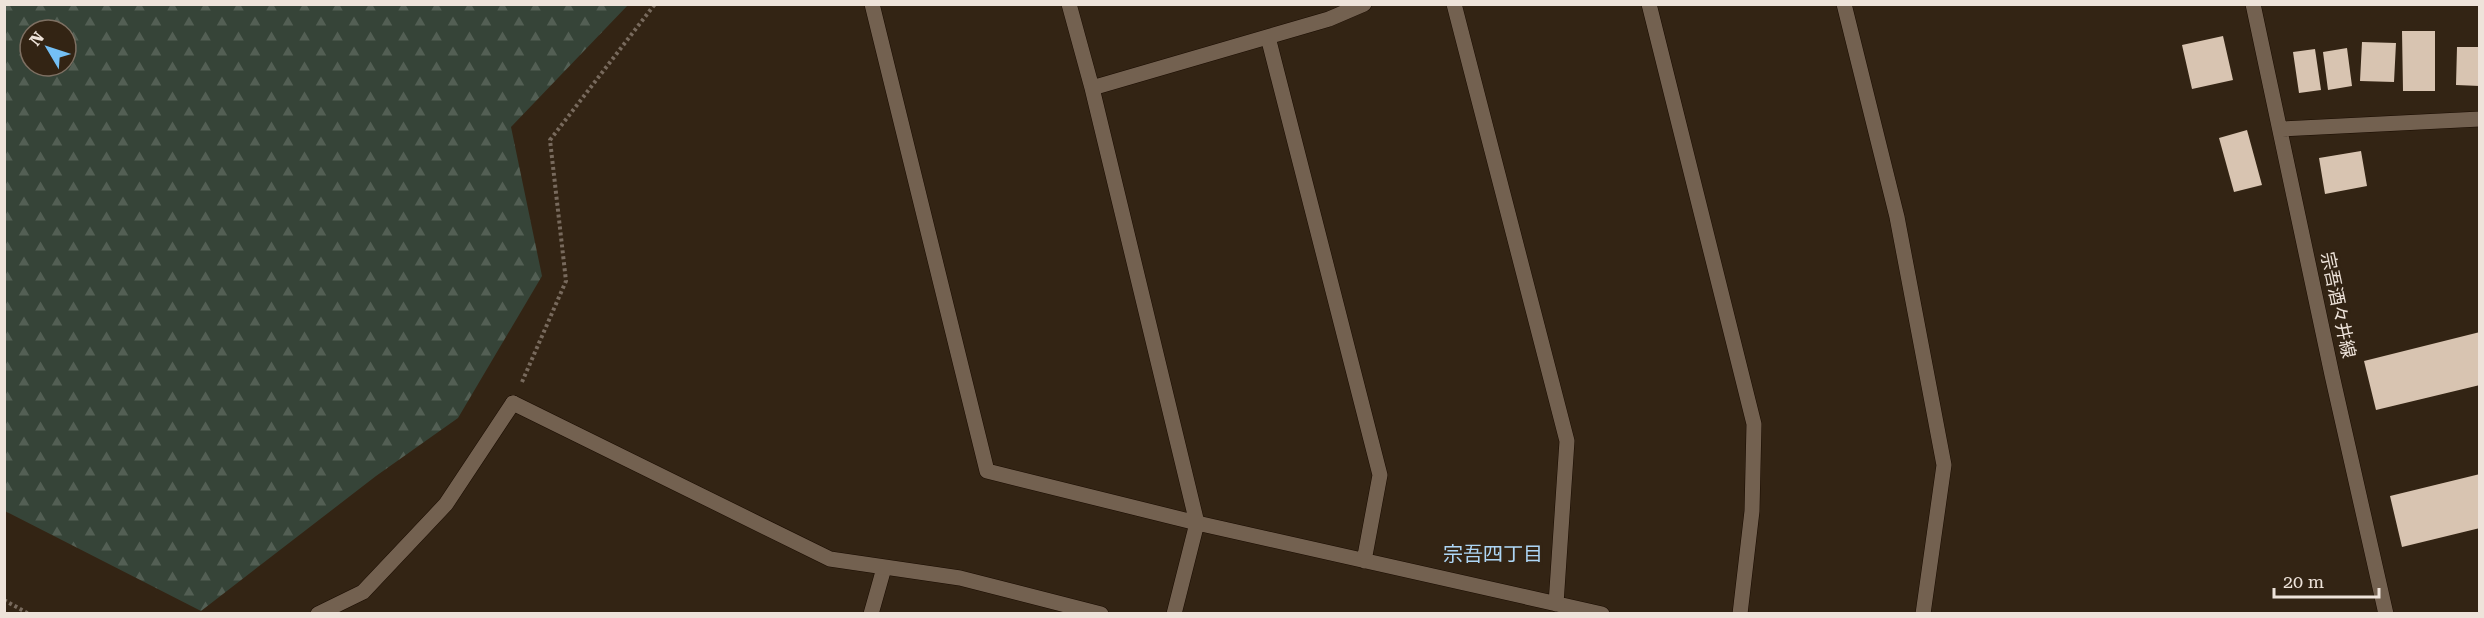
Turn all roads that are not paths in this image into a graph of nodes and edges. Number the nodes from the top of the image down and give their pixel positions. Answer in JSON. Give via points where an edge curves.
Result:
{"nodes":[{"id":1,"x":872,"y":4,"type":"edge"},
{"id":2,"x":1069,"y":4,"type":"edge"},
{"id":3,"x":1365,"y":4,"type":"edge"},
{"id":4,"x":1454,"y":4,"type":"edge"},
{"id":5,"x":1649,"y":4,"type":"edge"},
{"id":6,"x":1844,"y":4,"type":"edge"},
{"id":7,"x":2253,"y":4,"type":"edge"},
{"id":8,"x":1327,"y":12,"type":"edge"},
{"id":9,"x":1268,"y":37,"type":"junction"},
{"id":10,"x":1092,"y":88,"type":"junction"},
{"id":11,"x":2480,"y":119,"type":"edge"},
{"id":12,"x":2282,"y":129,"type":"junction"},
{"id":13,"x":1197,"y":523,"type":"junction"},
{"id":14,"x":1364,"y":561,"type":"junction"},
{"id":15,"x":884,"y":568,"type":"junction"},
{"id":16,"x":1556,"y":603,"type":"junction"},
{"id":17,"x":318,"y":614,"type":"edge"},
{"id":18,"x":871,"y":614,"type":"edge"},
{"id":19,"x":1101,"y":614,"type":"edge"},
{"id":20,"x":1174,"y":614,"type":"edge"},
{"id":21,"x":1602,"y":614,"type":"edge"},
{"id":22,"x":1740,"y":614,"type":"edge"},
{"id":23,"x":1923,"y":614,"type":"edge"},
{"id":24,"x":2386,"y":614,"type":"edge"}],
"edges":[{"from":1,"to":13,"type":"street","via":[[987,471]]},
{"from":2,"to":10,"type":"street"},
{"from":3,"to":8,"type":"street"},
{"from":4,"to":16,"type":"street","via":[[1567,441]]},
{"from":5,"to":22,"type":"street","via":[[1754,424],[1752,511]]},
{"from":6,"to":23,"type":"street","via":[[1897,217],[1944,465]]},
{"from":7,"to":12,"type":"street","name":"宗吾酒々井線"},
{"from":8,"to":9,"type":"street"},
{"from":9,"to":10,"type":"street"},
{"from":9,"to":14,"type":"street","via":[[1380,475]]},
{"from":10,"to":13,"type":"street"},
{"from":11,"to":12,"type":"street"},
{"from":12,"to":24,"type":"street","name":"宗吾酒々井線"},
{"from":13,"to":14,"type":"street"},
{"from":13,"to":20,"type":"street"},
{"from":14,"to":16,"type":"street"},
{"from":15,"to":17,"type":"street","via":[[830,559],[513,403],[446,504],[363,592]]},
{"from":15,"to":18,"type":"street"},
{"from":15,"to":19,"type":"street","via":[[960,578]]},
{"from":16,"to":21,"type":"street"}]}
